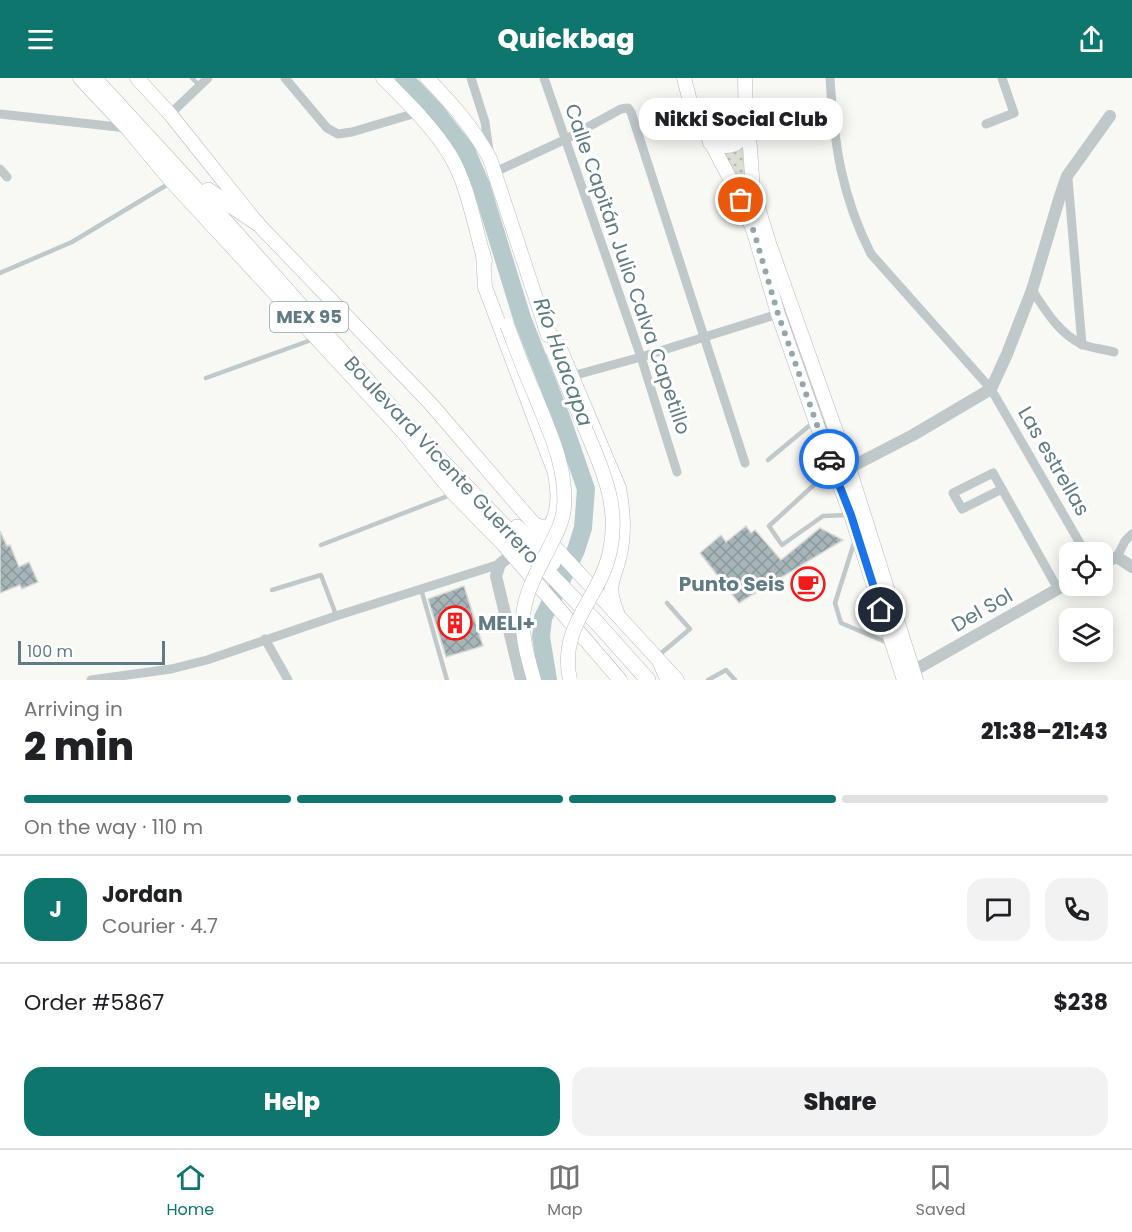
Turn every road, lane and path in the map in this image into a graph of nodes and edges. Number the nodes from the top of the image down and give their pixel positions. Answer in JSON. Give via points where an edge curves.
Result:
{"nodes":[{"id":1,"x":80,"y":78,"type":"edge"},
{"id":2,"x":94,"y":78,"type":"edge"},
{"id":3,"x":106,"y":78,"type":"edge"},
{"id":4,"x":137,"y":78,"type":"edge"},
{"id":5,"x":192,"y":78,"type":"edge"},
{"id":6,"x":208,"y":78,"type":"edge"},
{"id":7,"x":285,"y":78,"type":"edge"},
{"id":8,"x":383,"y":78,"type":"edge"},
{"id":9,"x":427,"y":78,"type":"edge"},
{"id":10,"x":471,"y":78,"type":"edge"},
{"id":11,"x":544,"y":78,"type":"edge"},
{"id":12,"x":684,"y":78,"type":"edge"},
{"id":13,"x":745,"y":78,"type":"edge"},
{"id":14,"x":830,"y":78,"type":"edge"},
{"id":15,"x":1002,"y":78,"type":"edge"},
{"id":16,"x":200,"y":86,"type":"junction"},
{"id":17,"x":416,"y":113,"type":"junction"},
{"id":18,"x":0,"y":114,"type":"edge"},
{"id":19,"x":170,"y":114,"type":"junction"},
{"id":20,"x":1110,"y":116,"type":"dead end"},
{"id":21,"x":746,"y":122,"type":"junction"},
{"id":22,"x":986,"y":124,"type":"dead end"},
{"id":23,"x":127,"y":128,"type":"junction"},
{"id":24,"x":564,"y":140,"type":"junction"},
{"id":25,"x":710,"y":143,"type":"junction"},
{"id":26,"x":493,"y":166,"type":"junction"},
{"id":27,"x":0,"y":169,"type":"edge"},
{"id":28,"x":1067,"y":176,"type":"junction"},
{"id":29,"x":7,"y":177,"type":"dead end"},
{"id":30,"x":172,"y":182,"type":"junction"},
{"id":31,"x":208,"y":190,"type":"junction"},
{"id":32,"x":257,"y":223,"type":"junction"},
{"id":33,"x":483,"y":253,"type":"junction"},
{"id":34,"x":0,"y":273,"type":"edge"},
{"id":35,"x":1032,"y":290,"type":"junction"},
{"id":36,"x":778,"y":314,"type":"junction"},
{"id":37,"x":545,"y":327,"type":"junction"},
{"id":38,"x":317,"y":338,"type":"junction"},
{"id":39,"x":704,"y":338,"type":"junction"},
{"id":40,"x":1082,"y":345,"type":"junction"},
{"id":41,"x":1114,"y":352,"type":"dead end"},
{"id":42,"x":641,"y":357,"type":"junction"},
{"id":43,"x":572,"y":376,"type":"junction"},
{"id":44,"x":206,"y":378,"type":"dead end"},
{"id":45,"x":991,"y":389,"type":"junction"},
{"id":46,"x":377,"y":403,"type":"junction"},
{"id":47,"x":400,"y":417,"type":"junction"},
{"id":48,"x":816,"y":420,"type":"junction"},
{"id":49,"x":822,"y":439,"type":"junction"},
{"id":50,"x":768,"y":460,"type":"dead end"},
{"id":51,"x":745,"y":463,"type":"dead end"},
{"id":52,"x":849,"y":468,"type":"junction"},
{"id":53,"x":677,"y":472,"type":"dead end"},
{"id":54,"x":1002,"y":489,"type":"junction"},
{"id":55,"x":454,"y":494,"type":"junction"},
{"id":56,"x":851,"y":515,"type":"junction"},
{"id":57,"x":857,"y":534,"type":"junction"},
{"id":58,"x":1132,"y":534,"type":"edge"},
{"id":59,"x":1079,"y":542,"type":"edge"},
{"id":60,"x":532,"y":544,"type":"junction"},
{"id":61,"x":321,"y":545,"type":"dead end"},
{"id":62,"x":512,"y":554,"type":"junction"},
{"id":63,"x":1117,"y":557,"type":"junction"},
{"id":64,"x":1113,"y":559,"type":"edge"},
{"id":65,"x":500,"y":564,"type":"junction"},
{"id":66,"x":1132,"y":567,"type":"edge"},
{"id":67,"x":1059,"y":577,"type":"edge"},
{"id":68,"x":1059,"y":588,"type":"edge"},
{"id":69,"x":421,"y":589,"type":"junction"},
{"id":70,"x":272,"y":590,"type":"dead end"},
{"id":71,"x":667,"y":603,"type":"dead end"},
{"id":72,"x":336,"y":616,"type":"junction"},
{"id":73,"x":604,"y":616,"type":"junction"},
{"id":74,"x":621,"y":619,"type":"junction"},
{"id":75,"x":265,"y":639,"type":"junction"},
{"id":76,"x":892,"y":644,"type":"junction"},
{"id":77,"x":659,"y":661,"type":"junction"},
{"id":78,"x":911,"y":677,"type":"edge"},
{"id":79,"x":92,"y":680,"type":"edge"},
{"id":80,"x":288,"y":680,"type":"edge"},
{"id":81,"x":447,"y":680,"type":"edge"},
{"id":82,"x":521,"y":680,"type":"edge"},
{"id":83,"x":534,"y":680,"type":"edge"},
{"id":84,"x":570,"y":680,"type":"edge"},
{"id":85,"x":620,"y":680,"type":"edge"},
{"id":86,"x":648,"y":680,"type":"edge"},
{"id":87,"x":661,"y":680,"type":"edge"},
{"id":88,"x":668,"y":680,"type":"edge"},
{"id":89,"x":676,"y":680,"type":"edge"},
{"id":90,"x":708,"y":680,"type":"edge"},
{"id":91,"x":735,"y":680,"type":"edge"}],
"edges":[{"from":1,"to":23,"type":"main road","name":"Boulevard Vicente Guerrero"},
{"from":2,"to":47,"type":"highway","name":"Boulevard Vicente Guerrero","number":"MEX 95"},
{"from":3,"to":31,"type":"highway","name":"Boulevard Vicente Guerrero","number":"MEX 95"},
{"from":4,"to":19,"type":"main road","name":"Boulevard Vicente Guerrero"},
{"from":5,"to":16,"type":"lane"},
{"from":6,"to":16,"type":"street"},
{"from":7,"to":17,"type":"street","via":[[327,128],[338,134]]},
{"from":8,"to":17,"type":"main road"},
{"from":9,"to":26,"type":"main road","via":[[464,117]]},
{"from":10,"to":26,"type":"street"},
{"from":11,"to":24,"type":"street","name":"Calle Capitán Julio Calva Capetillo"},
{"from":12,"to":25,"type":"main road","via":[[691,105]]},
{"from":13,"to":21,"type":"main road"},
{"from":14,"to":45,"type":"street","name":"Las estrellas","via":[[834,134],[845,192],[859,231],[871,254]]},
{"from":15,"to":22,"type":"street","via":[[1014,113]]},
{"from":16,"to":19,"type":"street"},
{"from":17,"to":33,"type":"main road","via":[[454,164]]},
{"from":18,"to":23,"type":"street"},
{"from":19,"to":32,"type":"main road","name":"Boulevard Vicente Guerrero"},
{"from":20,"to":28,"type":"street"},
{"from":21,"to":25,"type":"main road","via":[[742,140],[727,147]]},
{"from":21,"to":52,"type":"main road","via":[[753,191]]},
{"from":23,"to":30,"type":"main road","name":"Boulevard Vicente Guerrero"},
{"from":24,"to":26,"type":"street"},
{"from":24,"to":39,"type":"street","via":[[621,109],[631,112]]},
{"from":24,"to":42,"type":"street","name":"Calle Capitán Julio Calva Capetillo"},
{"from":25,"to":36,"type":"main road","via":[[746,212]]},
{"from":26,"to":37,"type":"main road"},
{"from":27,"to":29,"type":"street"},
{"from":28,"to":35,"type":"street"},
{"from":28,"to":40,"type":"street"},
{"from":30,"to":34,"type":"lane","via":[[72,242]]},
{"from":30,"to":38,"type":"main road","name":"Boulevard Vicente Guerrero"},
{"from":31,"to":32,"type":"highway"},
{"from":31,"to":60,"type":"highway","name":"Boulevard Vicente Guerrero","number":"MEX 95","via":[[416,422]]},
{"from":32,"to":60,"type":"main road","name":"Boulevard Vicente Guerrero","via":[[430,402]]},
{"from":33,"to":60,"type":"main road","via":[[485,287],[556,480],[558,505],[554,519]]},
{"from":33,"to":83,"type":"main road","bridge":true,"via":[[507,325],[555,443],[565,488],[564,510],[523,608],[521,629]]},
{"from":35,"to":40,"type":"street","via":[[1052,321]]},
{"from":35,"to":45,"type":"street"},
{"from":36,"to":39,"type":"street"},
{"from":36,"to":48,"type":"main road"},
{"from":37,"to":43,"type":"main road","via":[[559,346]]},
{"from":37,"to":84,"type":"main road","bridge":true,"via":[[608,484],[614,516],[610,552],[571,635]]},
{"from":38,"to":44,"type":"lane"},
{"from":38,"to":46,"type":"main road","name":"Boulevard Vicente Guerrero"},
{"from":39,"to":42,"type":"street"},
{"from":39,"to":51,"type":"street"},
{"from":40,"to":41,"type":"street"},
{"from":42,"to":43,"type":"street"},
{"from":42,"to":53,"type":"street","name":"Calle Capitán Julio Calva Capetillo"},
{"from":43,"to":74,"type":"main road","via":[[610,463],[623,507],[621,551],[610,592]]},
{"from":45,"to":52,"type":"street"},
{"from":45,"to":59,"type":"street","name":"Las estrellas"},
{"from":46,"to":47,"type":"highway"},
{"from":46,"to":55,"type":"main road","name":"Boulevard Vicente Guerrero"},
{"from":47,"to":60,"type":"highway","name":"Boulevard Vicente Guerrero","number":"MEX 95"},
{"from":48,"to":49,"type":"main road"},
{"from":48,"to":50,"type":"lane"},
{"from":49,"to":56,"type":"main road"},
{"from":49,"to":56,"type":"lane","via":[[819,478],[769,526],[782,545],[823,516]]},
{"from":52,"to":78,"type":"main road"},
{"from":54,"to":54,"type":"street","via":[[993,473],[953,493],[962,508]]},
{"from":54,"to":67,"type":"street"},
{"from":55,"to":61,"type":"lane"},
{"from":55,"to":62,"type":"main road","name":"Boulevard Vicente Guerrero"},
{"from":56,"to":57,"type":"main road"},
{"from":57,"to":76,"type":"main road"},
{"from":57,"to":76,"type":"lane","via":[[834,603],[841,622]]},
{"from":58,"to":63,"type":"street"},
{"from":60,"to":62,"type":"main road","name":"Boulevard Vicente Guerrero"},
{"from":60,"to":73,"type":"highway","name":"Boulevard Vicente Guerrero","number":"MEX 95","bridge":true},
{"from":60,"to":73,"type":"main road","name":"Boulevard Vicente Guerrero","bridge":true},
{"from":60,"to":85,"type":"main road","name":"Boulevard Vicente Guerrero","bridge":true,"via":[[591,646]]},
{"from":62,"to":65,"type":"street"},
{"from":63,"to":64,"type":"street"},
{"from":63,"to":66,"type":"street"},
{"from":65,"to":69,"type":"street"},
{"from":65,"to":82,"type":"street","via":[[496,576]]},
{"from":68,"to":78,"type":"street","name":"Del Sol"},
{"from":69,"to":72,"type":"street"},
{"from":69,"to":81,"type":"lane"},
{"from":70,"to":72,"type":"lane","via":[[321,575]]},
{"from":71,"to":77,"type":"lane","via":[[690,629]]},
{"from":72,"to":75,"type":"street"},
{"from":73,"to":74,"type":"main road","name":"Boulevard Vicente Guerrero"},
{"from":73,"to":86,"type":"highway","name":"Boulevard Vicente Guerrero","number":"MEX 95"},
{"from":73,"to":87,"type":"highway","name":"Boulevard Vicente Guerrero","number":"MEX 95"},
{"from":74,"to":77,"type":"main road","name":"Boulevard Vicente Guerrero"},
{"from":75,"to":79,"type":"street","via":[[171,669]]},
{"from":75,"to":80,"type":"street"},
{"from":76,"to":78,"type":"main road"},
{"from":77,"to":88,"type":"highway"},
{"from":77,"to":89,"type":"main road","name":"Boulevard Vicente Guerrero"},
{"from":90,"to":91,"type":"lane","via":[[726,670]]}]}
